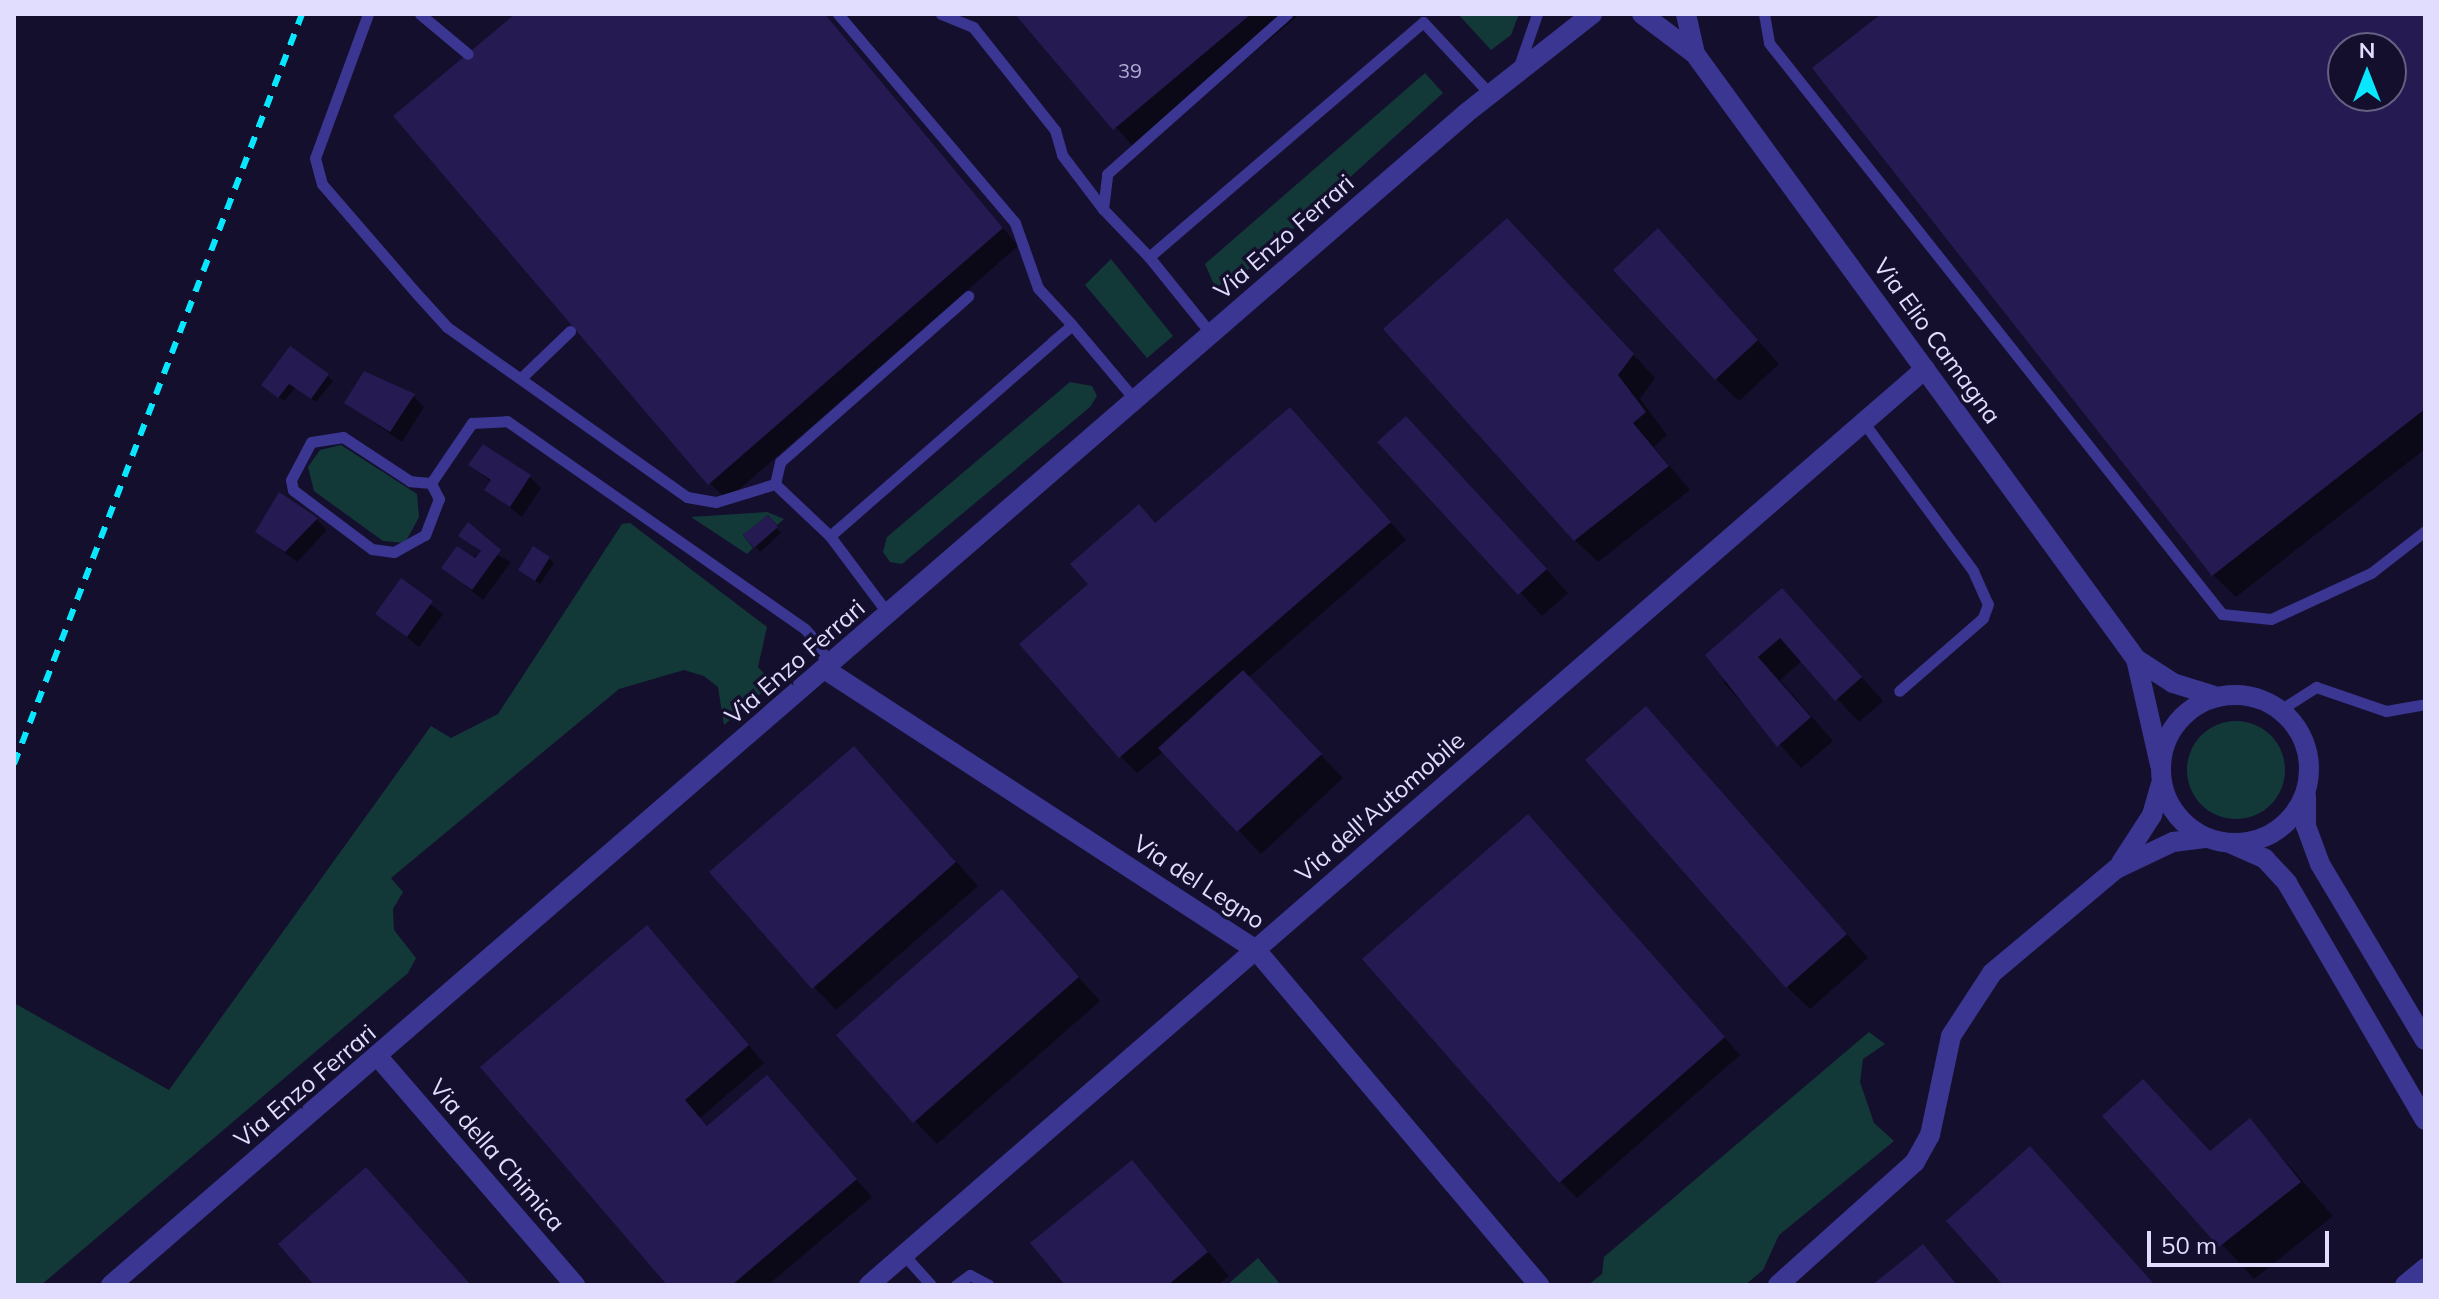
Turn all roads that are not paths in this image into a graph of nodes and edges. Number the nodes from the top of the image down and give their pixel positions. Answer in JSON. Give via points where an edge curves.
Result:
{"nodes":[{"id":1,"x":368,"y":14,"type":"edge"},
{"id":2,"x":420,"y":14,"type":"edge"},
{"id":3,"x":838,"y":14,"type":"edge"},
{"id":4,"x":941,"y":14,"type":"edge"},
{"id":5,"x":1287,"y":14,"type":"edge"},
{"id":6,"x":1537,"y":14,"type":"edge"},
{"id":7,"x":1592,"y":14,"type":"edge"},
{"id":8,"x":1642,"y":14,"type":"edge"},
{"id":9,"x":1686,"y":14,"type":"edge"},
{"id":10,"x":1764,"y":14,"type":"edge"},
{"id":11,"x":1420,"y":18,"type":"edge"},
{"id":12,"x":468,"y":54,"type":"dead end"},
{"id":13,"x":1695,"y":54,"type":"junction"},
{"id":14,"x":1513,"y":79,"type":"junction"},
{"id":15,"x":1491,"y":95,"type":"junction"},
{"id":16,"x":1103,"y":209,"type":"junction"},
{"id":17,"x":1149,"y":257,"type":"junction"},
{"id":18,"x":968,"y":296,"type":"dead end"},
{"id":19,"x":1072,"y":325,"type":"junction"},
{"id":20,"x":570,"y":331,"type":"dead end"},
{"id":21,"x":1212,"y":335,"type":"junction"},
{"id":22,"x":1925,"y":369,"type":"junction"},
{"id":23,"x":521,"y":378,"type":"junction"},
{"id":24,"x":1136,"y":402,"type":"junction"},
{"id":25,"x":1864,"y":423,"type":"junction"},
{"id":26,"x":431,"y":483,"type":"junction"},
{"id":27,"x":775,"y":484,"type":"junction"},
{"id":28,"x":2425,"y":531,"type":"edge"},
{"id":29,"x":830,"y":536,"type":"junction"},
{"id":30,"x":889,"y":615,"type":"junction"},
{"id":31,"x":2136,"y":659,"type":"junction"},
{"id":32,"x":826,"y":670,"type":"junction"},
{"id":33,"x":1899,"y":691,"type":"dead end"},
{"id":34,"x":2219,"y":697,"type":"junction"},
{"id":35,"x":2425,"y":704,"type":"edge"},
{"id":36,"x":2280,"y":710,"type":"junction"},
{"id":37,"x":2161,"y":774,"type":"junction"},
{"id":38,"x":2306,"y":793,"type":"junction"},
{"id":39,"x":2205,"y":838,"type":"junction"},
{"id":40,"x":2232,"y":844,"type":"junction"},
{"id":41,"x":2116,"y":869,"type":"junction"},
{"id":42,"x":1256,"y":950,"type":"junction"},
{"id":43,"x":2425,"y":1040,"type":"edge"},
{"id":44,"x":379,"y":1058,"type":"junction"},
{"id":45,"x":2425,"y":1120,"type":"edge"},
{"id":46,"x":904,"y":1255,"type":"junction"},
{"id":47,"x":2425,"y":1268,"type":"edge"},
{"id":48,"x":111,"y":1285,"type":"edge"},
{"id":49,"x":575,"y":1285,"type":"edge"},
{"id":50,"x":869,"y":1285,"type":"edge"},
{"id":51,"x":931,"y":1285,"type":"edge"},
{"id":52,"x":956,"y":1285,"type":"edge"},
{"id":53,"x":989,"y":1285,"type":"edge"},
{"id":54,"x":1539,"y":1285,"type":"edge"},
{"id":55,"x":1778,"y":1285,"type":"edge"},
{"id":56,"x":2405,"y":1285,"type":"edge"}],
"edges":[{"from":1,"to":23,"type":"lane","via":[[315,158],[322,184],[447,327]]},
{"from":2,"to":12,"type":"lane"},
{"from":3,"to":19,"type":"lane","via":[[1015,223],[1038,288]]},
{"from":4,"to":16,"type":"lane","via":[[973,27],[1055,130],[1062,155]]},
{"from":5,"to":16,"type":"lane","via":[[1107,174]]},
{"from":6,"to":14,"type":"lane"},
{"from":7,"to":14,"type":"street","name":"Via Enzo Ferrari"},
{"from":8,"to":13,"type":"street","name":"Via Elio Camagna"},
{"from":9,"to":13,"type":"street","name":"Via Elio Camagna"},
{"from":10,"to":28,"type":"lane","via":[[1769,43],[2222,614],[2271,619],[2371,573]]},
{"from":11,"to":15,"type":"lane"},
{"from":11,"to":17,"type":"lane"},
{"from":13,"to":22,"type":"street","name":"Via Elio Camagna"},
{"from":14,"to":15,"type":"street","name":"Via Enzo Ferrari"},
{"from":15,"to":21,"type":"street","name":"Via Enzo Ferrari"},
{"from":16,"to":17,"type":"lane"},
{"from":17,"to":21,"type":"lane"},
{"from":18,"to":27,"type":"lane","via":[[780,462]]},
{"from":19,"to":24,"type":"lane"},
{"from":19,"to":29,"type":"lane"},
{"from":20,"to":23,"type":"lane"},
{"from":21,"to":24,"type":"street","name":"Via Enzo Ferrari"},
{"from":22,"to":25,"type":"street","name":"Via dell'Automobile"},
{"from":22,"to":31,"type":"street","name":"Via Elio Camagna"},
{"from":23,"to":27,"type":"lane","via":[[687,497],[716,502]]},
{"from":24,"to":30,"type":"street","name":"Via Enzo Ferrari"},
{"from":25,"to":33,"type":"lane","via":[[1973,571],[1988,604],[1983,618]]},
{"from":25,"to":42,"type":"street","name":"Via dell'Automobile"},
{"from":26,"to":26,"type":"lane","via":[[439,499],[431,525],[414,545],[394,552],[372,549],[293,490],[291,468],[311,442],[343,437],[410,481]]},
{"from":26,"to":32,"type":"lane","via":[[472,423],[507,421],[805,629],[821,647]]},
{"from":27,"to":29,"type":"lane"},
{"from":29,"to":30,"type":"lane"},
{"from":30,"to":32,"type":"street","name":"Via Enzo Ferrari"},
{"from":31,"to":34,"type":"street","name":"Via Elio Camagna","via":[[2173,683]]},
{"from":31,"to":37,"type":"street","name":"Via Elio Camagna"},
{"from":32,"to":42,"type":"street","name":"Via del Legno"},
{"from":32,"to":44,"type":"street","name":"Via Enzo Ferrari"},
{"from":34,"to":36,"type":"street","via":[[2251,697]]},
{"from":34,"to":37,"type":"street","via":[[2172,728]]},
{"from":35,"to":36,"type":"lane","via":[[2386,711],[2316,687]]},
{"from":36,"to":38,"type":"street","via":[[2305,747]]},
{"from":37,"to":39,"type":"street","via":[[2169,806]]},
{"from":37,"to":41,"type":"street","via":[[2152,815]]},
{"from":38,"to":40,"type":"street","via":[[2277,830]]},
{"from":38,"to":43,"type":"street","via":[[2306,826],[2320,864]]},
{"from":39,"to":40,"type":"street"},
{"from":39,"to":41,"type":"street","via":[[2173,842]]},
{"from":40,"to":45,"type":"street","via":[[2265,859],[2287,883]]},
{"from":41,"to":55,"type":"street","via":[[1977,989],[1951,1036],[1930,1135],[1915,1162]]},
{"from":42,"to":46,"type":"street","name":"Via dell'Automobile"},
{"from":42,"to":54,"type":"street","name":"Via del Legno"},
{"from":44,"to":48,"type":"street","name":"Via Enzo Ferrari"},
{"from":44,"to":49,"type":"street","name":"Via della Chimica"},
{"from":46,"to":50,"type":"street","name":"Via dell'Automobile"},
{"from":46,"to":51,"type":"lane"},
{"from":47,"to":56,"type":"street"},
{"from":52,"to":53,"type":"lane","via":[[970,1275]]}]}
